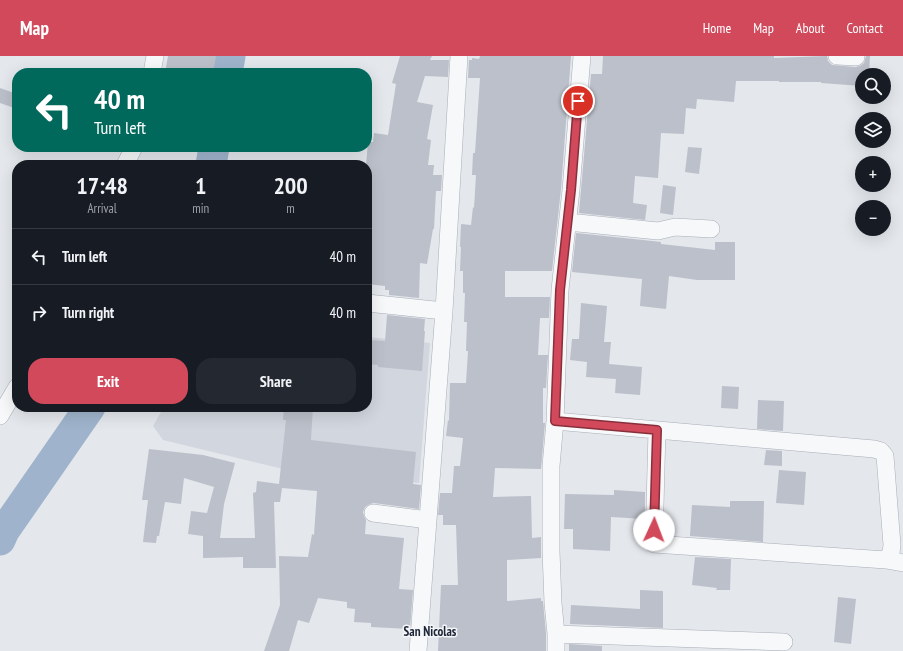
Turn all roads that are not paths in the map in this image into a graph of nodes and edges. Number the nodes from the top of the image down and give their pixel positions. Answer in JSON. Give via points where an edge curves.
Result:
{"nodes":[{"id":1,"x":156,"y":56,"type":"edge"},
{"id":2,"x":459,"y":56,"type":"edge"},
{"id":3,"x":582,"y":56,"type":"edge"},
{"id":4,"x":837,"y":56,"type":"edge"},
{"id":5,"x":856,"y":57,"type":"dead end"},
{"id":6,"x":153,"y":68,"type":"edge"},
{"id":7,"x":568,"y":222,"type":"junction"},
{"id":8,"x":711,"y":230,"type":"dead end"},
{"id":9,"x":372,"y":304,"type":"edge"},
{"id":10,"x":444,"y":311,"type":"junction"},
{"id":11,"x":12,"y":396,"type":"edge"},
{"id":12,"x":0,"y":416,"type":"edge"},
{"id":13,"x":555,"y":421,"type":"junction"},
{"id":14,"x":657,"y":430,"type":"junction"},
{"id":15,"x":373,"y":513,"type":"dead end"},
{"id":16,"x":428,"y":520,"type":"junction"},
{"id":17,"x":886,"y":560,"type":"junction"},
{"id":18,"x":903,"y":563,"type":"edge"},
{"id":19,"x":556,"y":634,"type":"junction"},
{"id":20,"x":784,"y":642,"type":"dead end"},
{"id":21,"x":418,"y":651,"type":"edge"},
{"id":22,"x":556,"y":651,"type":"edge"}],
"edges":[{"from":1,"to":6,"type":"street"},
{"from":2,"to":10,"type":"street"},
{"from":3,"to":7,"type":"street"},
{"from":4,"to":5,"type":"street"},
{"from":7,"to":8,"type":"street","via":[[658,231],[675,227]]},
{"from":7,"to":13,"type":"street","via":[[560,290]]},
{"from":9,"to":10,"type":"street"},
{"from":10,"to":16,"type":"street"},
{"from":11,"to":12,"type":"street"},
{"from":13,"to":14,"type":"street"},
{"from":13,"to":19,"type":"street","via":[[550,506]]},
{"from":14,"to":17,"type":"street","via":[[881,451],[885,456],[892,545],[891,553]]},
{"from":14,"to":17,"type":"street","via":[[654,544]]},
{"from":15,"to":16,"type":"street"},
{"from":16,"to":21,"type":"street"},
{"from":17,"to":18,"type":"street"},
{"from":19,"to":20,"type":"street"},
{"from":19,"to":22,"type":"street"}]}
